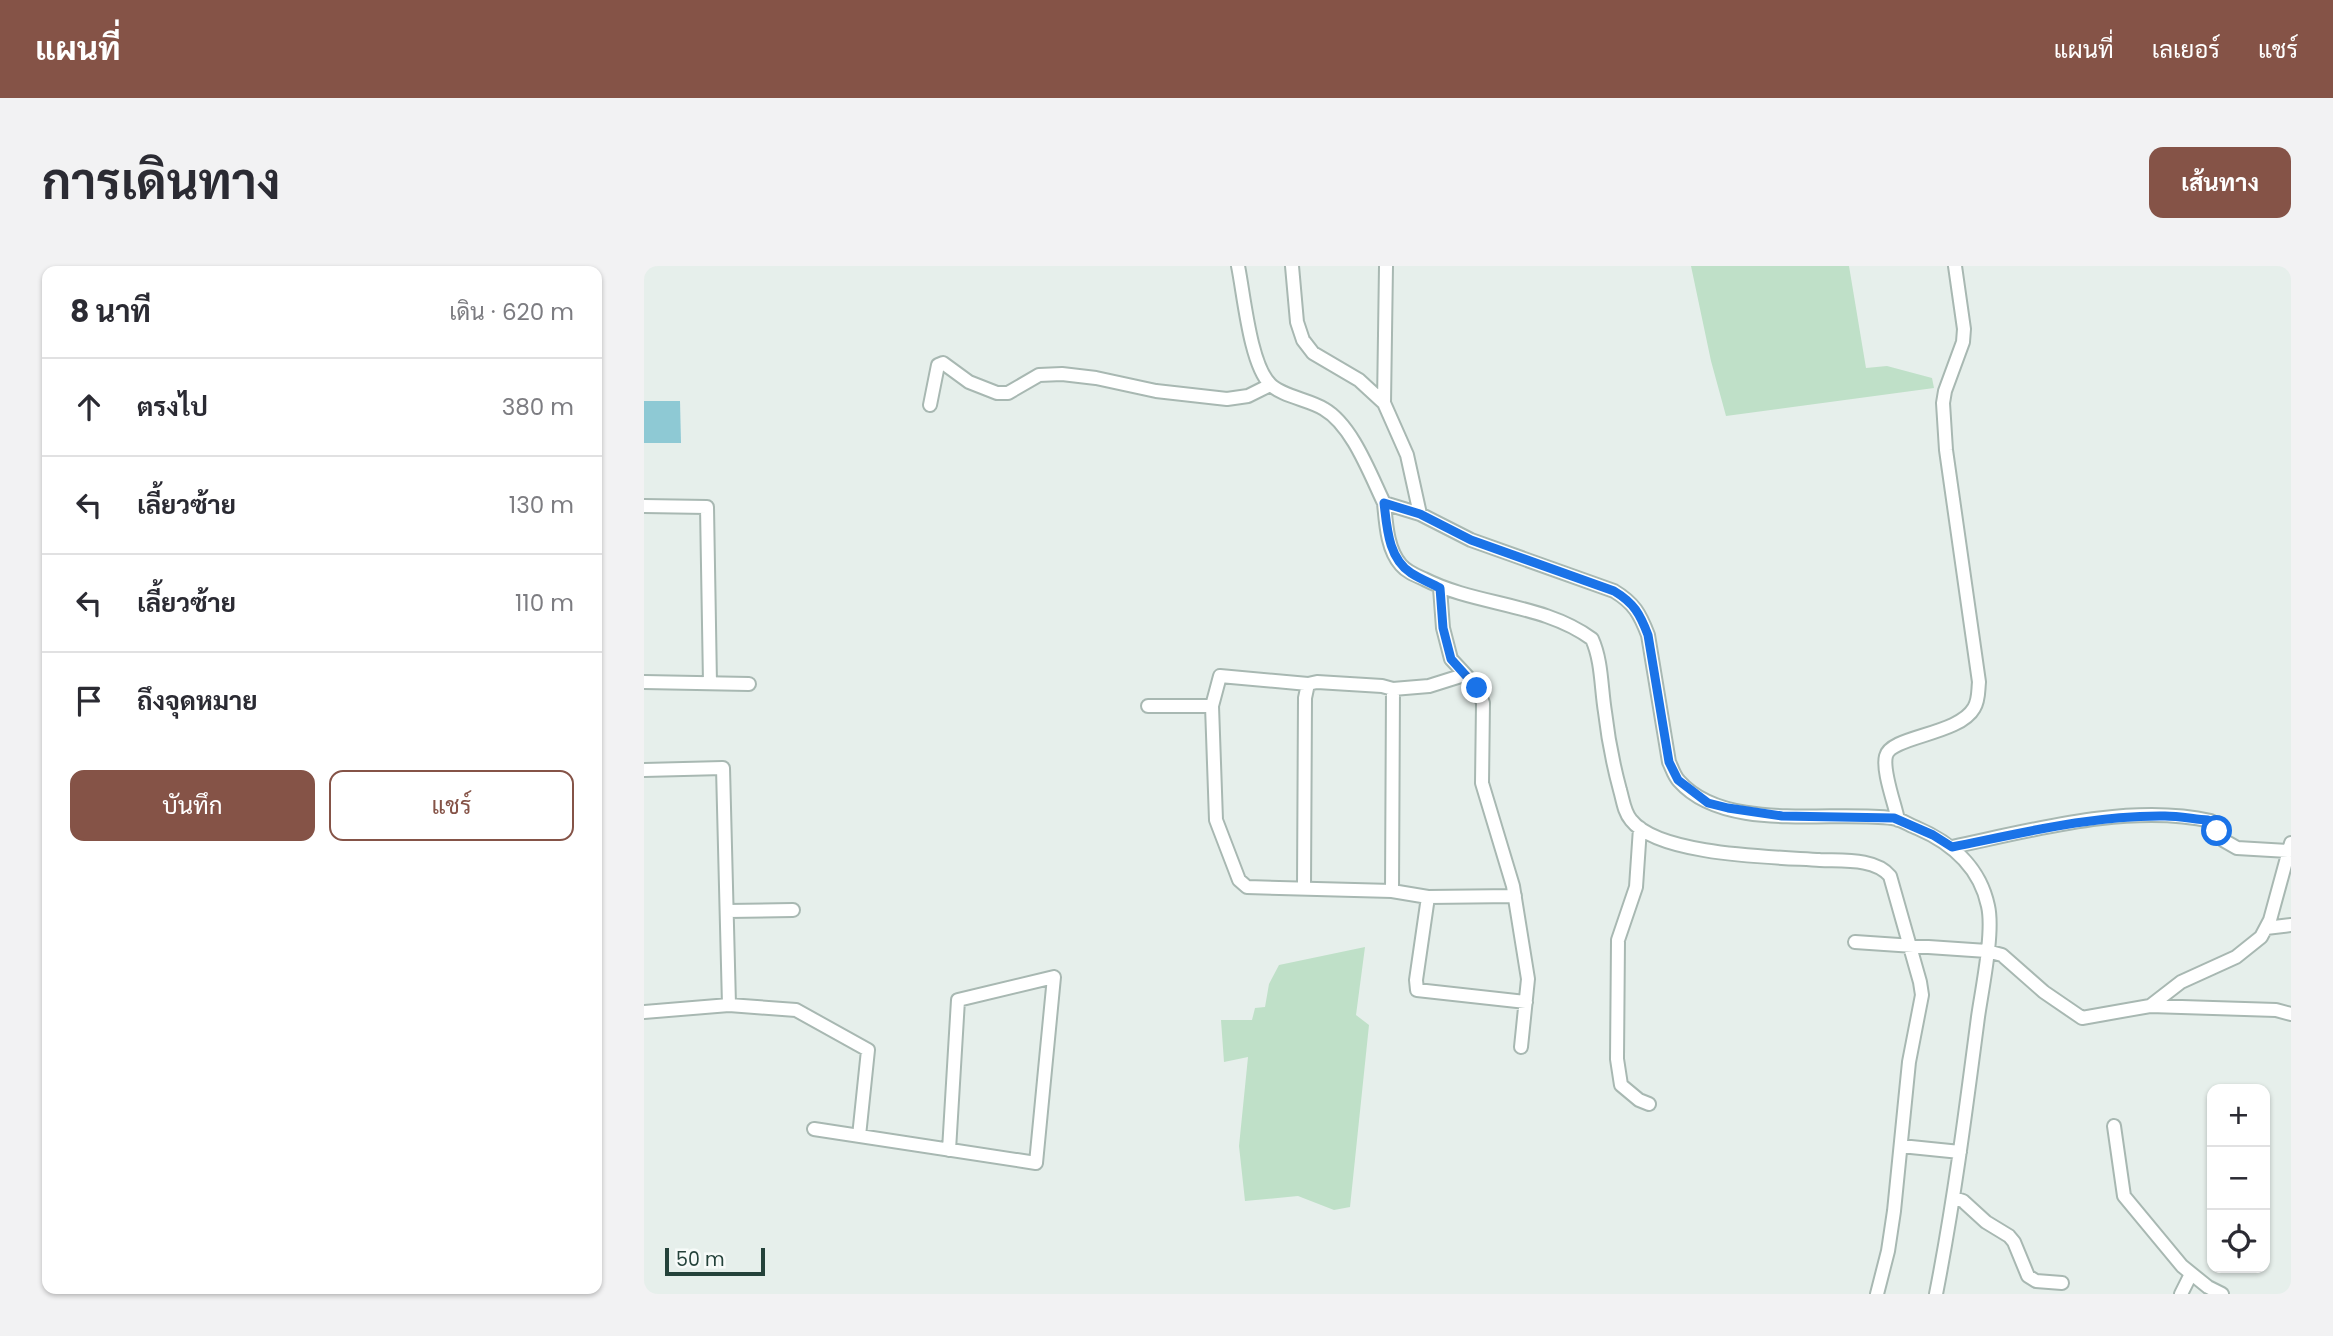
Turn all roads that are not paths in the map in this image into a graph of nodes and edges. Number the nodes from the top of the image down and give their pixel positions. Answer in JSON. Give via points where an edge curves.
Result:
{"nodes":[{"id":1,"x":1238,"y":266,"type":"edge"},
{"id":2,"x":1292,"y":266,"type":"edge"},
{"id":3,"x":1386,"y":266,"type":"edge"},
{"id":4,"x":1955,"y":266,"type":"edge"},
{"id":5,"x":1270,"y":385,"type":"junction"},
{"id":6,"x":1384,"y":403,"type":"junction"},
{"id":7,"x":930,"y":405,"type":"dead end"},
{"id":8,"x":1384,"y":503,"type":"junction"},
{"id":9,"x":644,"y":506,"type":"edge"},
{"id":10,"x":1420,"y":514,"type":"junction"},
{"id":11,"x":1440,"y":588,"type":"junction"},
{"id":12,"x":1464,"y":675,"type":"junction"},
{"id":13,"x":644,"y":682,"type":"edge"},
{"id":14,"x":710,"y":683,"type":"junction"},
{"id":15,"x":749,"y":684,"type":"dead end"},
{"id":16,"x":1308,"y":684,"type":"junction"},
{"id":17,"x":1393,"y":690,"type":"junction"},
{"id":18,"x":1148,"y":706,"type":"dead end"},
{"id":19,"x":1212,"y":706,"type":"junction"},
{"id":20,"x":644,"y":770,"type":"edge"},
{"id":21,"x":1898,"y":820,"type":"junction"},
{"id":22,"x":1640,"y":828,"type":"junction"},
{"id":23,"x":1952,"y":847,"type":"junction"},
{"id":24,"x":2290,"y":847,"type":"edge"},
{"id":25,"x":1304,"y":888,"type":"junction"},
{"id":26,"x":1392,"y":891,"type":"junction"},
{"id":27,"x":1515,"y":896,"type":"junction"},
{"id":28,"x":1428,"y":897,"type":"junction"},
{"id":29,"x":793,"y":910,"type":"dead end"},
{"id":30,"x":727,"y":911,"type":"junction"},
{"id":31,"x":2291,"y":925,"type":"edge"},
{"id":32,"x":2266,"y":928,"type":"junction"},
{"id":33,"x":1855,"y":942,"type":"dead end"},
{"id":34,"x":1909,"y":946,"type":"junction"},
{"id":35,"x":1987,"y":951,"type":"junction"},
{"id":36,"x":1527,"y":1002,"type":"junction"},
{"id":37,"x":729,"y":1005,"type":"junction"},
{"id":38,"x":2150,"y":1006,"type":"junction"},
{"id":39,"x":644,"y":1012,"type":"edge"},
{"id":40,"x":2291,"y":1014,"type":"edge"},
{"id":41,"x":1521,"y":1047,"type":"dead end"},
{"id":42,"x":1650,"y":1104,"type":"dead end"},
{"id":43,"x":2114,"y":1126,"type":"dead end"},
{"id":44,"x":814,"y":1129,"type":"dead end"},
{"id":45,"x":859,"y":1136,"type":"junction"},
{"id":46,"x":1901,"y":1146,"type":"junction"},
{"id":47,"x":949,"y":1150,"type":"junction"},
{"id":48,"x":1960,"y":1152,"type":"junction"},
{"id":49,"x":1954,"y":1198,"type":"junction"},
{"id":50,"x":2192,"y":1274,"type":"junction"},
{"id":51,"x":2062,"y":1283,"type":"dead end"},
{"id":52,"x":1877,"y":1294,"type":"edge"},
{"id":53,"x":1936,"y":1294,"type":"edge"},
{"id":54,"x":2181,"y":1294,"type":"edge"},
{"id":55,"x":2221,"y":1294,"type":"edge"}],
"edges":[{"from":1,"to":5,"type":"street","via":[[1254,354]]},
{"from":2,"to":6,"type":"street","via":[[1303,340],[1314,353],[1359,380]]},
{"from":3,"to":6,"type":"street"},
{"from":4,"to":21,"type":"street","via":[[1963,342],[1943,403],[1978,698],[1958,724],[1888,751],[1886,766]]},
{"from":5,"to":7,"type":"street","via":[[1248,397],[1227,399],[1062,374],[1031,377],[1008,393],[997,393],[969,382],[943,363],[938,365]]},
{"from":5,"to":8,"type":"street","via":[[1338,419]]},
{"from":6,"to":10,"type":"street","via":[[1407,455]]},
{"from":8,"to":10,"type":"street"},
{"from":8,"to":11,"type":"street","via":[[1391,545],[1400,564]]},
{"from":9,"to":14,"type":"street","via":[[707,507]]},
{"from":10,"to":21,"type":"street","via":[[1471,540],[1629,600],[1648,635],[1669,762],[1678,780],[1695,795],[1728,808],[1782,816]]},
{"from":11,"to":12,"type":"street","via":[[1445,639],[1451,659]]},
{"from":11,"to":22,"type":"street","via":[[1530,611],[1592,639],[1613,764],[1625,809]]},
{"from":12,"to":17,"type":"street"},
{"from":12,"to":27,"type":"street","via":[[1483,703],[1482,783]]},
{"from":13,"to":14,"type":"street"},
{"from":14,"to":15,"type":"street"},
{"from":16,"to":17,"type":"street","via":[[1382,685]]},
{"from":16,"to":19,"type":"street","via":[[1220,676]]},
{"from":16,"to":25,"type":"street"},
{"from":17,"to":26,"type":"street"},
{"from":18,"to":19,"type":"street"},
{"from":19,"to":25,"type":"street","via":[[1216,820],[1239,880],[1247,887]]},
{"from":20,"to":30,"type":"street","via":[[723,768]]},
{"from":21,"to":23,"type":"street"},
{"from":22,"to":34,"type":"street","via":[[1679,845],[1759,857],[1865,862],[1885,870],[1891,876]]},
{"from":22,"to":42,"type":"street","via":[[1636,887],[1618,940],[1617,1059],[1621,1085]]},
{"from":23,"to":24,"type":"street","via":[[2091,820],[2169,816],[2211,821],[2222,840],[2237,848]]},
{"from":23,"to":35,"type":"street","via":[[1981,882],[1989,909]]},
{"from":24,"to":32,"type":"street"},
{"from":25,"to":26,"type":"street"},
{"from":26,"to":28,"type":"street"},
{"from":27,"to":28,"type":"street"},
{"from":27,"to":36,"type":"street","via":[[1528,979]]},
{"from":28,"to":36,"type":"street","via":[[1417,990]]},
{"from":29,"to":30,"type":"street"},
{"from":30,"to":37,"type":"street"},
{"from":31,"to":32,"type":"street"},
{"from":32,"to":38,"type":"street","via":[[2236,957],[2181,982]]},
{"from":33,"to":34,"type":"street"},
{"from":34,"to":35,"type":"street"},
{"from":34,"to":46,"type":"street","via":[[1922,995],[1909,1062]]},
{"from":35,"to":38,"type":"street","via":[[2002,955],[2082,1018]]},
{"from":35,"to":48,"type":"street"},
{"from":36,"to":41,"type":"street"},
{"from":37,"to":39,"type":"street"},
{"from":37,"to":45,"type":"street","via":[[796,1010],[868,1050]]},
{"from":38,"to":40,"type":"street"},
{"from":43,"to":50,"type":"street","via":[[2124,1196]]},
{"from":44,"to":45,"type":"street"},
{"from":45,"to":47,"type":"street"},
{"from":46,"to":48,"type":"street"},
{"from":46,"to":52,"type":"street","via":[[1888,1251]]},
{"from":47,"to":47,"type":"street","via":[[1036,1163],[1054,977],[958,1000]]},
{"from":48,"to":49,"type":"street"},
{"from":49,"to":51,"type":"street","via":[[2014,1242],[2028,1276]]},
{"from":49,"to":53,"type":"street"},
{"from":50,"to":54,"type":"street"},
{"from":50,"to":55,"type":"street"}]}
